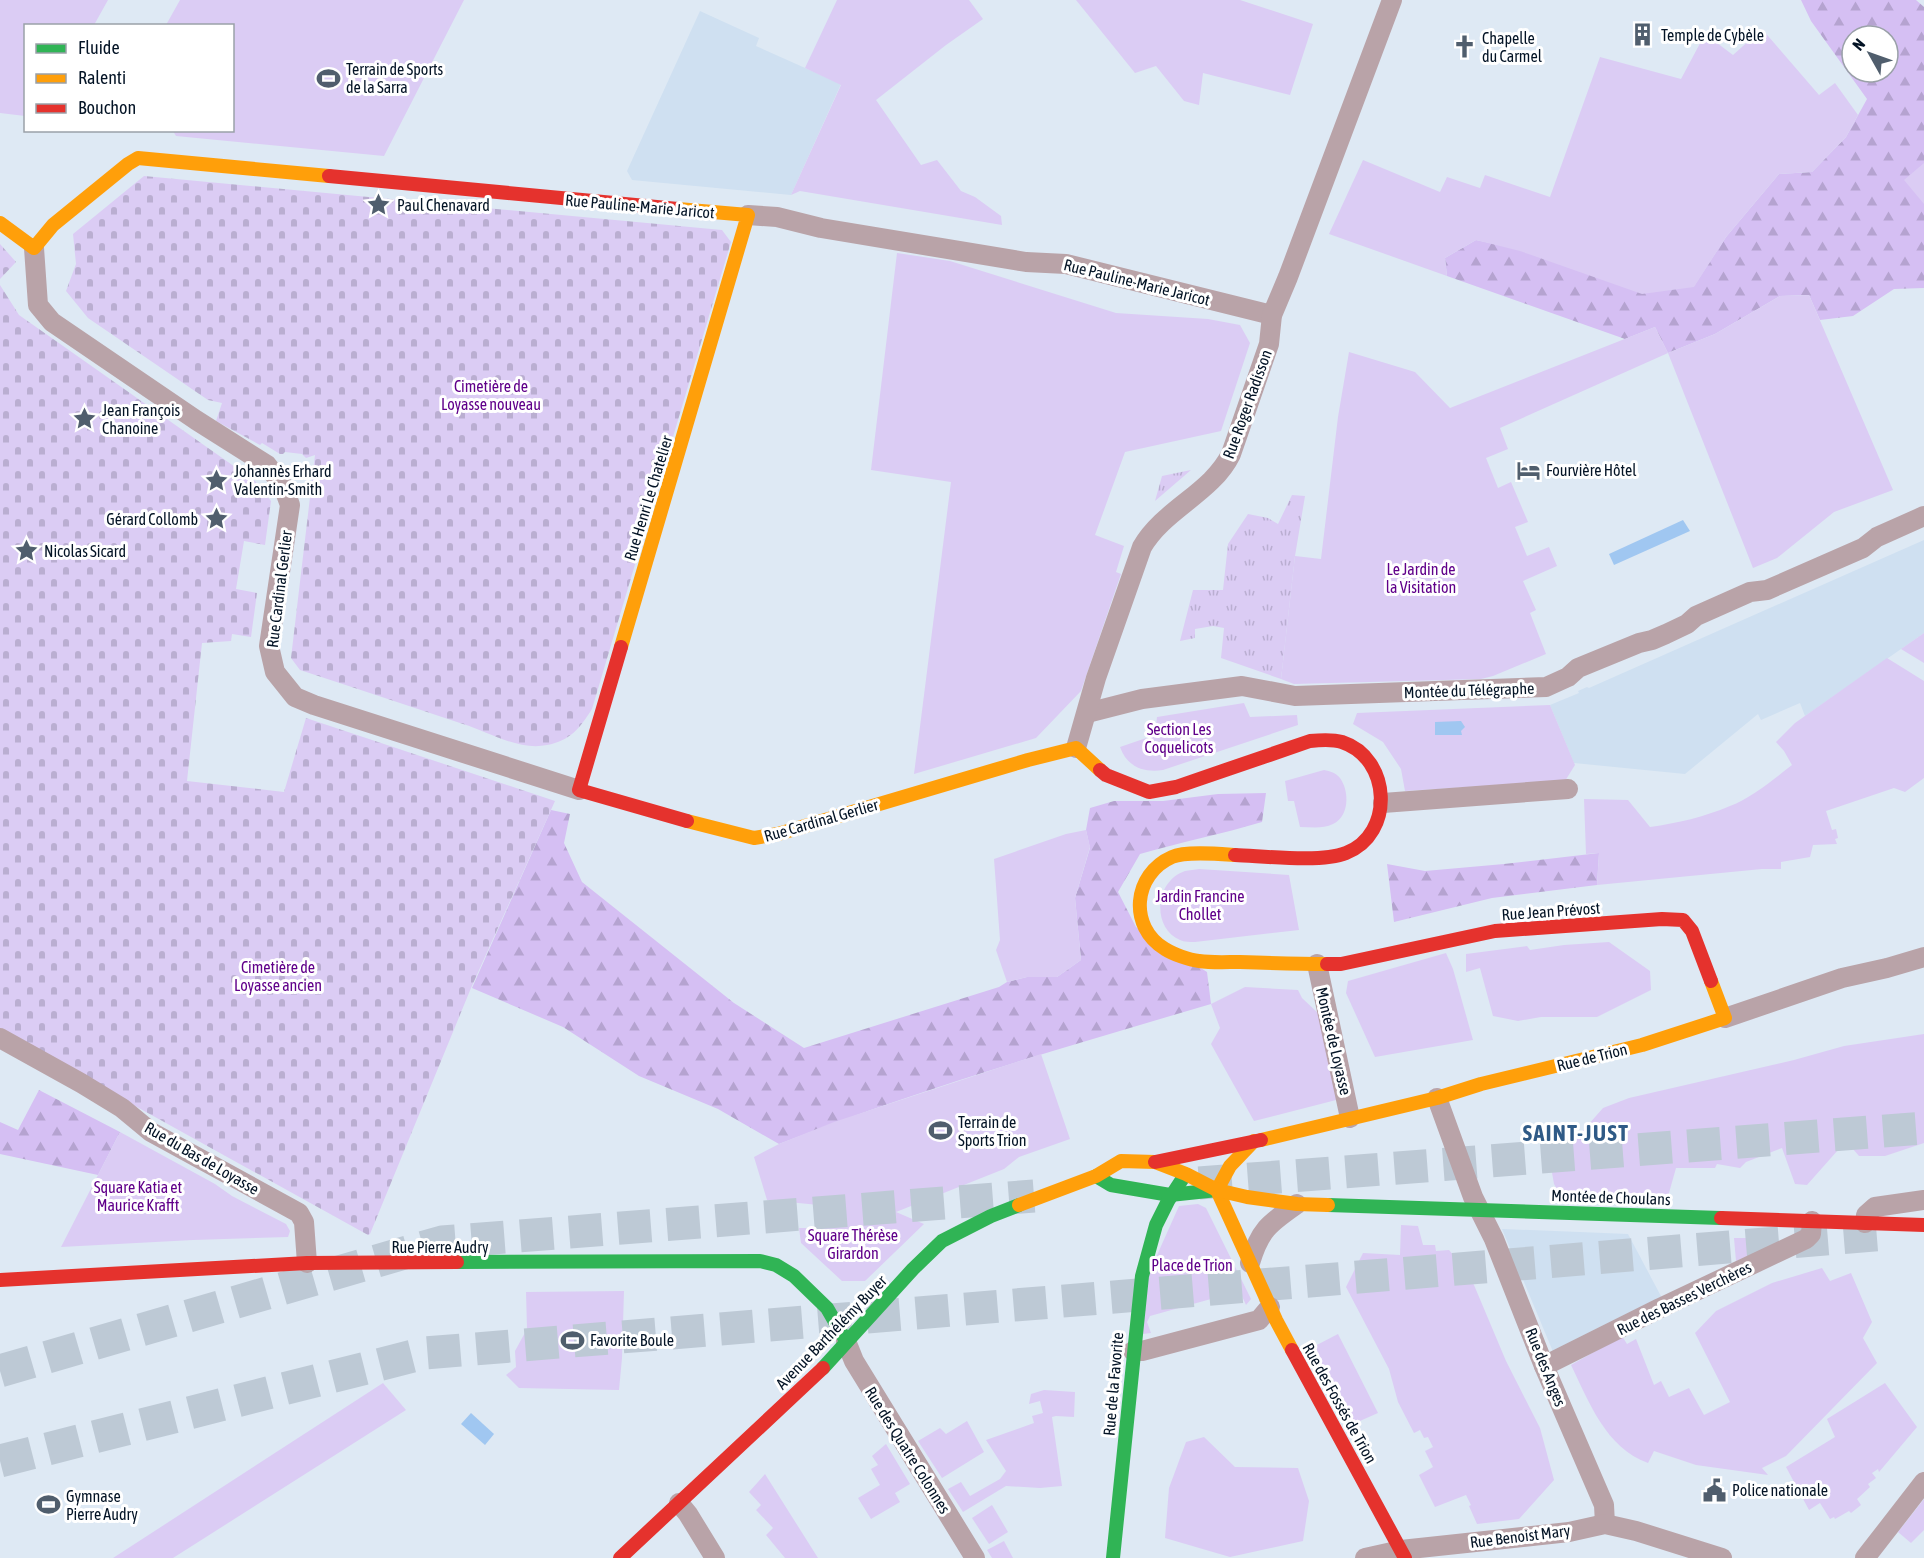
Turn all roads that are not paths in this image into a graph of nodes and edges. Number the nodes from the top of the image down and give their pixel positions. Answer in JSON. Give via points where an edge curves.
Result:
{"nodes":[{"id":1,"x":1392,"y":0,"type":"edge"},
{"id":2,"x":748,"y":215,"type":"junction"},
{"id":3,"x":0,"y":223,"type":"edge"},
{"id":4,"x":34,"y":248,"type":"junction"},
{"id":5,"x":1272,"y":315,"type":"junction"},
{"id":6,"x":1924,"y":516,"type":"edge"},
{"id":7,"x":1087,"y":713,"type":"junction"},
{"id":8,"x":1076,"y":748,"type":"junction"},
{"id":9,"x":1568,"y":789,"type":"dead end"},
{"id":10,"x":579,"y":790,"type":"junction"},
{"id":11,"x":1383,"y":803,"type":"junction"},
{"id":12,"x":1924,"y":957,"type":"edge"},
{"id":13,"x":1317,"y":964,"type":"junction"},
{"id":14,"x":1725,"y":1018,"type":"junction"},
{"id":15,"x":0,"y":1038,"type":"edge"},
{"id":16,"x":1437,"y":1098,"type":"junction"},
{"id":17,"x":1350,"y":1118,"type":"junction"},
{"id":18,"x":1254,"y":1141,"type":"junction"},
{"id":19,"x":1218,"y":1150,"type":"junction"},
{"id":20,"x":1155,"y":1162,"type":"junction"},
{"id":21,"x":1186,"y":1174,"type":"junction"},
{"id":22,"x":1096,"y":1176,"type":"junction"},
{"id":23,"x":1218,"y":1190,"type":"junction"},
{"id":24,"x":1170,"y":1195,"type":"junction"},
{"id":25,"x":1924,"y":1200,"type":"edge"},
{"id":26,"x":1297,"y":1204,"type":"junction"},
{"id":27,"x":1480,"y":1210,"type":"junction"},
{"id":28,"x":1812,"y":1221,"type":"junction"},
{"id":29,"x":1865,"y":1223,"type":"junction"},
{"id":30,"x":1924,"y":1225,"type":"edge"},
{"id":31,"x":307,"y":1263,"type":"junction"},
{"id":32,"x":1250,"y":1263,"type":"junction"},
{"id":33,"x":0,"y":1280,"type":"edge"},
{"id":34,"x":1270,"y":1307,"type":"junction"},
{"id":35,"x":846,"y":1341,"type":"junction"},
{"id":36,"x":1133,"y":1351,"type":"junction"},
{"id":37,"x":1544,"y":1366,"type":"junction"},
{"id":38,"x":1924,"y":1482,"type":"edge"},
{"id":39,"x":678,"y":1503,"type":"junction"},
{"id":40,"x":1605,"y":1524,"type":"junction"},
{"id":41,"x":1403,"y":1554,"type":"edge"},
{"id":42,"x":620,"y":1558,"type":"edge"},
{"id":43,"x":715,"y":1558,"type":"edge"},
{"id":44,"x":975,"y":1558,"type":"edge"},
{"id":45,"x":1113,"y":1558,"type":"edge"},
{"id":46,"x":1365,"y":1558,"type":"edge"},
{"id":47,"x":1722,"y":1558,"type":"edge"},
{"id":48,"x":1865,"y":1558,"type":"edge"}],
"edges":[{"from":1,"to":5,"type":"street","name":"Rue Roger Radisson"},
{"from":2,"to":4,"type":"street","name":"Rue Pauline-Marie Jaricot","via":[[138,158],[53,225]]},
{"from":2,"to":5,"type":"street","name":"Rue Pauline-Marie Jaricot","via":[[1026,262],[1066,264]]},
{"from":2,"to":10,"type":"street","name":"Rue Henri Le Chatelier"},
{"from":3,"to":4,"type":"street"},
{"from":4,"to":10,"type":"street","name":"Rue Cardinal Gerlier","via":[[38,305],[52,322],[267,465],[284,486],[290,505],[269,646],[275,672],[295,697]]},
{"from":5,"to":7,"type":"street","name":"Rue Roger Radisson","via":[[1269,344],[1232,454],[1214,478],[1155,528],[1142,547]]},
{"from":6,"to":7,"type":"street","name":"Montée du Télégraphe","via":[[1767,591],[1749,592],[1659,637],[1578,668],[1546,687],[1295,696],[1242,686],[1142,699]]},
{"from":7,"to":8,"type":"street","name":"Rue Roger Radisson"},
{"from":8,"to":10,"type":"street","name":"Rue Cardinal Gerlier","via":[[754,838]]},
{"from":8,"to":11,"type":"street","via":[[1100,772],[1149,792],[1176,787],[1305,741],[1343,743],[1360,752],[1373,766],[1382,784]]},
{"from":9,"to":11,"type":"street"},
{"from":11,"to":13,"type":"street","via":[[1370,836],[1340,856],[1174,856],[1159,864],[1141,892],[1143,926],[1166,950],[1198,961]]},
{"from":12,"to":14,"type":"street","name":"Rue de Trion","via":[[1842,978]]},
{"from":13,"to":14,"type":"street","name":"Rue Jean Prévost","via":[[1341,964],[1494,931],[1683,920],[1692,931]]},
{"from":13,"to":17,"type":"street","name":"Montée de Loyasse"},
{"from":14,"to":16,"type":"street","name":"Rue de Trion","via":[[1642,1045]]},
{"from":15,"to":31,"type":"street","name":"Rue du Bas de Loyasse","via":[[122,1108],[151,1132],[299,1214],[304,1222]]},
{"from":16,"to":17,"type":"street","name":"Rue de Trion"},
{"from":16,"to":27,"type":"street","name":"Rue des Anges"},
{"from":17,"to":18,"type":"street","name":"Rue de Trion"},
{"from":18,"to":19,"type":"street"},
{"from":18,"to":23,"type":"street","via":[[1230,1166]]},
{"from":19,"to":20,"type":"street"},
{"from":19,"to":21,"type":"street"},
{"from":20,"to":21,"type":"street"},
{"from":20,"to":22,"type":"street","via":[[1121,1161]]},
{"from":21,"to":23,"type":"street"},
{"from":21,"to":24,"type":"street"},
{"from":22,"to":24,"type":"street","via":[[1111,1185]]},
{"from":22,"to":35,"type":"street","name":"Avenue Barthélémy Buyer","via":[[991,1216],[942,1241]]},
{"from":23,"to":24,"type":"street"},
{"from":23,"to":26,"type":"street"},
{"from":23,"to":32,"type":"street"},
{"from":24,"to":36,"type":"street","name":"Rue de la Favorite","via":[[1143,1274]]},
{"from":25,"to":29,"type":"street","via":[[1875,1207],[1866,1215]]},
{"from":26,"to":27,"type":"street","name":"Montée de Choulans"},
{"from":26,"to":32,"type":"street","via":[[1261,1234]]},
{"from":27,"to":28,"type":"street","name":"Montée de Choulans"},
{"from":27,"to":37,"type":"street","name":"Rue des Anges"},
{"from":28,"to":29,"type":"street","name":"Montée de Choulans"},
{"from":28,"to":37,"type":"street","name":"Rue des Basses Verchères","via":[[1811,1234],[1806,1239]]},
{"from":29,"to":30,"type":"street","name":"Montée de Choulans"},
{"from":31,"to":33,"type":"street","name":"Rue Pierre Audry"},
{"from":31,"to":35,"type":"street","name":"Rue Pierre Audry","via":[[760,1261],[794,1276],[827,1308]]},
{"from":32,"to":34,"type":"street","name":"Rue des Fossés de Trion"},
{"from":34,"to":36,"type":"street","via":[[1259,1320]]},
{"from":34,"to":41,"type":"street","name":"Rue des Fossés de Trion"},
{"from":35,"to":39,"type":"street","name":"Avenue Barthélémy Buyer","via":[[814,1378]]},
{"from":35,"to":44,"type":"street","name":"Rue des Quatre Colonnes","via":[[854,1361]]},
{"from":36,"to":45,"type":"street","name":"Rue de la Favorite"},
{"from":37,"to":40,"type":"street","name":"Rue des Anges","via":[[1604,1505]]},
{"from":38,"to":48,"type":"street"},
{"from":39,"to":42,"type":"street","name":"Avenue Barthélémy Buyer"},
{"from":39,"to":43,"type":"street"},
{"from":40,"to":41,"type":"street","name":"Rue Benoist Mary"},
{"from":40,"to":47,"type":"street"},
{"from":41,"to":46,"type":"street","name":"Rue Benoist Mary"}]}
